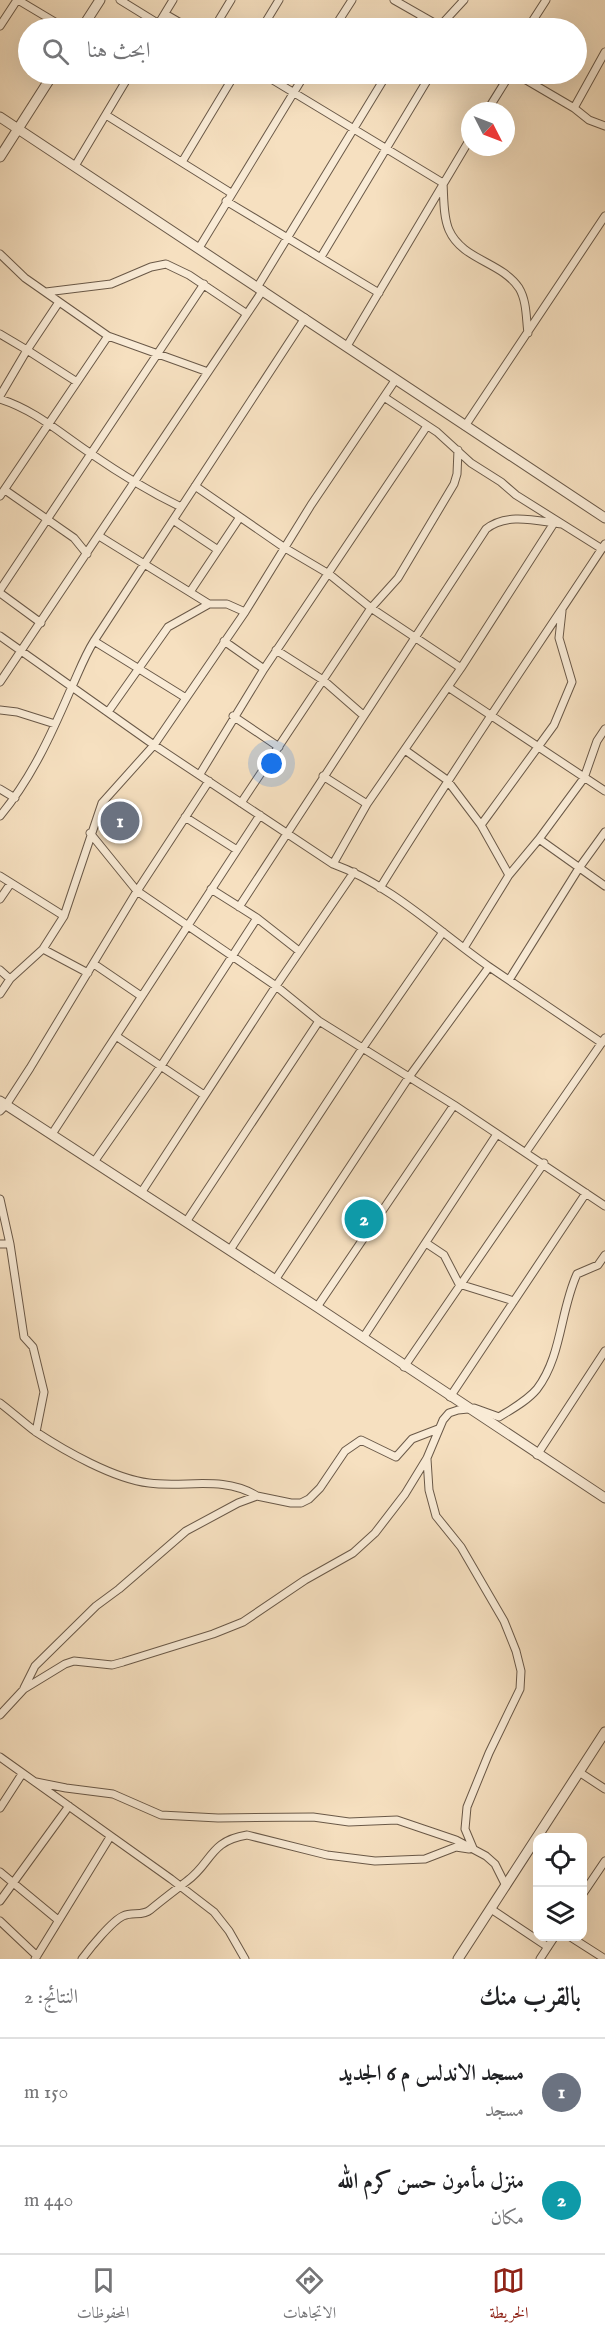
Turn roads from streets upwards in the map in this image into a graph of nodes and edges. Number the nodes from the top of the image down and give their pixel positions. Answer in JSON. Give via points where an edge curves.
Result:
{"nodes":[{"id":1,"x":17,"y":0,"type":"edge"},
{"id":2,"x":100,"y":0,"type":"edge"},
{"id":3,"x":120,"y":0,"type":"edge"},
{"id":4,"x":173,"y":0,"type":"edge"},
{"id":5,"x":231,"y":0,"type":"edge"},
{"id":6,"x":279,"y":0,"type":"edge"},
{"id":7,"x":352,"y":0,"type":"edge"},
{"id":8,"x":394,"y":0,"type":"edge"},
{"id":9,"x":464,"y":0,"type":"edge"},
{"id":10,"x":546,"y":0,"type":"edge"},
{"id":11,"x":165,"y":14,"type":"junction"},
{"id":12,"x":422,"y":17,"type":"edge"},
{"id":13,"x":47,"y":18,"type":"edge"},
{"id":14,"x":88,"y":18,"type":"edge"},
{"id":15,"x":146,"y":18,"type":"edge"},
{"id":16,"x":163,"y":18,"type":"edge"},
{"id":17,"x":172,"y":18,"type":"edge"},
{"id":18,"x":220,"y":18,"type":"edge"},
{"id":19,"x":268,"y":18,"type":"edge"},
{"id":20,"x":340,"y":18,"type":"edge"},
{"id":21,"x":449,"y":18,"type":"edge"},
{"id":22,"x":534,"y":18,"type":"edge"},
{"id":23,"x":0,"y":26,"type":"edge"},
{"id":24,"x":605,"y":52,"type":"edge"},
{"id":25,"x":47,"y":84,"type":"edge"},
{"id":26,"x":124,"y":84,"type":"edge"},
{"id":27,"x":229,"y":84,"type":"edge"},
{"id":28,"x":280,"y":84,"type":"edge"},
{"id":29,"x":298,"y":84,"type":"edge"},
{"id":30,"x":381,"y":84,"type":"edge"},
{"id":31,"x":425,"y":84,"type":"edge"},
{"id":32,"x":504,"y":84,"type":"edge"},
{"id":33,"x":533,"y":84,"type":"edge"},
{"id":34,"x":293,"y":92,"type":"junction"},
{"id":35,"x":493,"y":102,"type":"edge"},
{"id":36,"x":574,"y":108,"type":"junction"},
{"id":37,"x":106,"y":115,"type":"junction"},
{"id":38,"x":0,"y":117,"type":"edge"},
{"id":39,"x":605,"y":126,"type":"edge"},
{"id":40,"x":18,"y":129,"type":"junction"},
{"id":41,"x":353,"y":129,"type":"junction"},
{"id":42,"x":384,"y":149,"type":"junction"},
{"id":43,"x":461,"y":154,"type":"edge"},
{"id":44,"x":0,"y":157,"type":"edge"},
{"id":45,"x":182,"y":162,"type":"junction"},
{"id":46,"x":75,"y":166,"type":"junction"},
{"id":47,"x":443,"y":183,"type":"junction"},
{"id":48,"x":231,"y":193,"type":"junction"},
{"id":49,"x":226,"y":201,"type":"junction"},
{"id":50,"x":605,"y":216,"type":"edge"},
{"id":51,"x":288,"y":238,"type":"junction"},
{"id":52,"x":199,"y":248,"type":"junction"},
{"id":53,"x":0,"y":254,"type":"edge"},
{"id":54,"x":321,"y":257,"type":"junction"},
{"id":55,"x":204,"y":284,"type":"junction"},
{"id":56,"x":261,"y":288,"type":"junction"},
{"id":57,"x":46,"y":292,"type":"junction"},
{"id":58,"x":379,"y":293,"type":"junction"},
{"id":59,"x":59,"y":302,"type":"junction"},
{"id":60,"x":247,"y":314,"type":"junction"},
{"id":61,"x":305,"y":318,"type":"junction"},
{"id":62,"x":528,"y":333,"type":"junction"},
{"id":63,"x":0,"y":334,"type":"edge"},
{"id":64,"x":108,"y":336,"type":"junction"},
{"id":65,"x":347,"y":346,"type":"junction"},
{"id":66,"x":27,"y":350,"type":"junction"},
{"id":67,"x":159,"y":353,"type":"junction"},
{"id":68,"x":208,"y":372,"type":"junction"},
{"id":69,"x":396,"y":379,"type":"junction"},
{"id":70,"x":77,"y":382,"type":"junction"},
{"id":71,"x":0,"y":397,"type":"edge"},
{"id":72,"x":384,"y":397,"type":"junction"},
{"id":73,"x":49,"y":423,"type":"junction"},
{"id":74,"x":427,"y":426,"type":"junction"},
{"id":75,"x":465,"y":426,"type":"junction"},
{"id":76,"x":458,"y":450,"type":"junction"},
{"id":77,"x":91,"y":454,"type":"junction"},
{"id":78,"x":135,"y":482,"type":"junction"},
{"id":79,"x":195,"y":486,"type":"junction"},
{"id":80,"x":2,"y":493,"type":"edge"},
{"id":81,"x":181,"y":507,"type":"junction"},
{"id":82,"x":240,"y":517,"type":"junction"},
{"id":83,"x":48,"y":518,"type":"junction"},
{"id":84,"x":605,"y":518,"type":"edge"},
{"id":85,"x":173,"y":520,"type":"junction"},
{"id":86,"x":558,"y":524,"type":"junction"},
{"id":87,"x":99,"y":536,"type":"junction"},
{"id":88,"x":285,"y":548,"type":"junction"},
{"id":89,"x":218,"y":550,"type":"junction"},
{"id":90,"x":603,"y":550,"type":"edge"},
{"id":91,"x":87,"y":554,"type":"junction"},
{"id":92,"x":145,"y":565,"type":"junction"},
{"id":93,"x":328,"y":574,"type":"junction"},
{"id":94,"x":0,"y":591,"type":"edge"},
{"id":95,"x":190,"y":592,"type":"junction"},
{"id":96,"x":209,"y":604,"type":"junction"},
{"id":97,"x":370,"y":608,"type":"junction"},
{"id":98,"x":562,"y":608,"type":"junction"},
{"id":99,"x":245,"y":612,"type":"junction"},
{"id":100,"x":41,"y":623,"type":"junction"},
{"id":101,"x":0,"y":636,"type":"edge"},
{"id":102,"x":415,"y":638,"type":"junction"},
{"id":103,"x":94,"y":641,"type":"junction"},
{"id":104,"x":224,"y":641,"type":"junction"},
{"id":105,"x":276,"y":650,"type":"junction"},
{"id":106,"x":21,"y":651,"type":"junction"},
{"id":107,"x":461,"y":668,"type":"junction"},
{"id":108,"x":139,"y":669,"type":"junction"},
{"id":109,"x":264,"y":669,"type":"junction"},
{"id":110,"x":323,"y":680,"type":"junction"},
{"id":111,"x":0,"y":682,"type":"edge"},
{"id":112,"x":72,"y":687,"type":"junction"},
{"id":113,"x":448,"y":687,"type":"junction"},
{"id":114,"x":186,"y":698,"type":"junction"},
{"id":115,"x":0,"y":710,"type":"edge"},
{"id":116,"x":108,"y":712,"type":"junction"},
{"id":117,"x":233,"y":716,"type":"junction"},
{"id":118,"x":363,"y":716,"type":"junction"},
{"id":119,"x":492,"y":716,"type":"junction"},
{"id":120,"x":55,"y":724,"type":"junction"},
{"id":121,"x":605,"y":729,"type":"edge"},
{"id":122,"x":154,"y":745,"type":"junction"},
{"id":123,"x":536,"y":746,"type":"junction"},
{"id":124,"x":279,"y":747,"type":"junction"},
{"id":125,"x":405,"y":750,"type":"junction"},
{"id":126,"x":200,"y":774,"type":"junction"},
{"id":127,"x":323,"y":776,"type":"junction"},
{"id":128,"x":584,"y":778,"type":"junction"},
{"id":129,"x":447,"y":780,"type":"junction"},
{"id":130,"x":208,"y":781,"type":"junction"},
{"id":131,"x":0,"y":789,"type":"edge"},
{"id":132,"x":605,"y":791,"type":"edge"},
{"id":133,"x":15,"y":798,"type":"junction"},
{"id":134,"x":242,"y":803,"type":"junction"},
{"id":135,"x":367,"y":804,"type":"junction"},
{"id":136,"x":260,"y":815,"type":"junction"},
{"id":137,"x":0,"y":816,"type":"edge"},
{"id":138,"x":185,"y":817,"type":"junction"},
{"id":139,"x":481,"y":825,"type":"junction"},
{"id":140,"x":605,"y":832,"type":"edge"},
{"id":141,"x":90,"y":833,"type":"junction"},
{"id":142,"x":286,"y":833,"type":"junction"},
{"id":143,"x":539,"y":839,"type":"junction"},
{"id":144,"x":237,"y":850,"type":"junction"},
{"id":145,"x":333,"y":864,"type":"junction"},
{"id":146,"x":579,"y":868,"type":"junction"},
{"id":147,"x":354,"y":872,"type":"junction"},
{"id":148,"x":509,"y":875,"type":"junction"},
{"id":149,"x":0,"y":876,"type":"edge"},
{"id":150,"x":11,"y":883,"type":"junction"},
{"id":151,"x":605,"y":886,"type":"edge"},
{"id":152,"x":380,"y":888,"type":"junction"},
{"id":153,"x":211,"y":889,"type":"junction"},
{"id":154,"x":136,"y":891,"type":"junction"},
{"id":155,"x":0,"y":899,"type":"edge"},
{"id":156,"x":239,"y":907,"type":"junction"},
{"id":157,"x":64,"y":916,"type":"junction"},
{"id":158,"x":257,"y":918,"type":"junction"},
{"id":159,"x":187,"y":926,"type":"junction"},
{"id":160,"x":443,"y":932,"type":"junction"},
{"id":161,"x":464,"y":948,"type":"junction"},
{"id":162,"x":43,"y":949,"type":"junction"},
{"id":163,"x":299,"y":951,"type":"junction"},
{"id":164,"x":232,"y":956,"type":"junction"},
{"id":165,"x":94,"y":964,"type":"junction"},
{"id":166,"x":489,"y":967,"type":"junction"},
{"id":167,"x":0,"y":970,"type":"edge"},
{"id":168,"x":88,"y":973,"type":"junction"},
{"id":169,"x":10,"y":979,"type":"junction"},
{"id":170,"x":509,"y":980,"type":"junction"},
{"id":171,"x":276,"y":986,"type":"junction"},
{"id":172,"x":0,"y":994,"type":"edge"},
{"id":173,"x":141,"y":996,"type":"junction"},
{"id":174,"x":318,"y":1021,"type":"junction"},
{"id":175,"x":116,"y":1036,"type":"junction"},
{"id":176,"x":603,"y":1040,"type":"edge"},
{"id":177,"x":362,"y":1048,"type":"junction"},
{"id":178,"x":161,"y":1066,"type":"junction"},
{"id":179,"x":409,"y":1077,"type":"junction"},
{"id":180,"x":204,"y":1095,"type":"junction"},
{"id":181,"x":454,"y":1105,"type":"junction"},
{"id":182,"x":2,"y":1106,"type":"edge"},
{"id":183,"x":52,"y":1134,"type":"junction"},
{"id":184,"x":497,"y":1134,"type":"junction"},
{"id":185,"x":526,"y":1152,"type":"junction"},
{"id":186,"x":94,"y":1162,"type":"junction"},
{"id":187,"x":544,"y":1163,"type":"junction"},
{"id":188,"x":586,"y":1192,"type":"junction"},
{"id":189,"x":141,"y":1193,"type":"junction"},
{"id":190,"x":0,"y":1199,"type":"edge"},
{"id":191,"x":605,"y":1206,"type":"edge"},
{"id":192,"x":186,"y":1222,"type":"junction"},
{"id":193,"x":426,"y":1243,"type":"junction"},
{"id":194,"x":0,"y":1244,"type":"edge"},
{"id":195,"x":10,"y":1244,"type":"junction"},
{"id":196,"x":230,"y":1250,"type":"junction"},
{"id":197,"x":605,"y":1255,"type":"edge"},
{"id":198,"x":274,"y":1280,"type":"junction"},
{"id":199,"x":459,"y":1284,"type":"junction"},
{"id":200,"x":514,"y":1301,"type":"junction"},
{"id":201,"x":317,"y":1307,"type":"junction"},
{"id":202,"x":363,"y":1338,"type":"junction"},
{"id":203,"x":605,"y":1351,"type":"edge"},
{"id":204,"x":404,"y":1367,"type":"junction"},
{"id":205,"x":450,"y":1397,"type":"junction"},
{"id":206,"x":0,"y":1403,"type":"edge"},
{"id":207,"x":460,"y":1403,"type":"junction"},
{"id":208,"x":468,"y":1409,"type":"junction"},
{"id":209,"x":438,"y":1430,"type":"junction"},
{"id":210,"x":36,"y":1432,"type":"junction"},
{"id":211,"x":537,"y":1455,"type":"junction"},
{"id":212,"x":427,"y":1458,"type":"junction"},
{"id":213,"x":256,"y":1496,"type":"junction"},
{"id":214,"x":605,"y":1498,"type":"edge"},
{"id":215,"x":24,"y":1689,"type":"junction"},
{"id":216,"x":0,"y":1715,"type":"edge"},
{"id":217,"x":605,"y":1732,"type":"edge"},
{"id":218,"x":0,"y":1757,"type":"edge"},
{"id":219,"x":579,"y":1772,"type":"junction"},
{"id":220,"x":22,"y":1774,"type":"junction"},
{"id":221,"x":36,"y":1782,"type":"junction"},
{"id":222,"x":605,"y":1789,"type":"edge"},
{"id":223,"x":69,"y":1806,"type":"junction"},
{"id":224,"x":0,"y":1808,"type":"edge"},
{"id":225,"x":110,"y":1837,"type":"junction"},
{"id":226,"x":475,"y":1850,"type":"junction"},
{"id":227,"x":605,"y":1861,"type":"edge"},
{"id":228,"x":0,"y":1872,"type":"edge"},
{"id":229,"x":13,"y":1883,"type":"junction"},
{"id":230,"x":179,"y":1886,"type":"junction"},
{"id":231,"x":506,"y":1886,"type":"junction"},
{"id":232,"x":587,"y":1888,"type":"edge"},
{"id":233,"x":0,"y":1901,"type":"edge"},
{"id":234,"x":491,"y":1909,"type":"junction"},
{"id":235,"x":58,"y":1920,"type":"junction"},
{"id":236,"x":0,"y":1921,"type":"edge"},
{"id":237,"x":552,"y":1941,"type":"edge"},
{"id":238,"x":577,"y":1941,"type":"edge"},
{"id":239,"x":548,"y":1947,"type":"junction"},
{"id":240,"x":36,"y":1957,"type":"edge"},
{"id":241,"x":604,"y":1958,"type":"edge"},
{"id":242,"x":81,"y":1959,"type":"edge"},
{"id":243,"x":245,"y":1959,"type":"edge"},
{"id":244,"x":458,"y":1959,"type":"edge"},
{"id":245,"x":540,"y":1959,"type":"edge"}],
"edges":[{"from":1,"to":13,"type":"street"},
{"from":1,"to":23,"type":"street"},
{"from":2,"to":14,"type":"street"},
{"from":3,"to":15,"type":"street"},
{"from":4,"to":11,"type":"street"},
{"from":5,"to":18,"type":"street"},
{"from":6,"to":19,"type":"street"},
{"from":7,"to":20,"type":"street"},
{"from":8,"to":12,"type":"street"},
{"from":9,"to":21,"type":"street"},
{"from":10,"to":22,"type":"street"},
{"from":11,"to":16,"type":"street"},
{"from":11,"to":17,"type":"street"},
{"from":24,"to":36,"type":"street"},
{"from":25,"to":40,"type":"street"},
{"from":26,"to":37,"type":"street"},
{"from":27,"to":45,"type":"street"},
{"from":28,"to":34,"type":"street"},
{"from":29,"to":34,"type":"street"},
{"from":30,"to":41,"type":"street"},
{"from":31,"to":42,"type":"street"},
{"from":32,"to":35,"type":"street"},
{"from":33,"to":36,"type":"street"},
{"from":34,"to":41,"type":"street"},
{"from":34,"to":48,"type":"street"},
{"from":36,"to":39,"type":"street"},
{"from":37,"to":45,"type":"street"},
{"from":37,"to":46,"type":"street"},
{"from":38,"to":40,"type":"street"},
{"from":40,"to":44,"type":"street"},
{"from":40,"to":46,"type":"street"},
{"from":41,"to":42,"type":"street"},
{"from":41,"to":51,"type":"street"},
{"from":42,"to":47,"type":"street"},
{"from":42,"to":54,"type":"street"},
{"from":43,"to":47,"type":"street"},
{"from":45,"to":48,"type":"street"},
{"from":46,"to":52,"type":"street"},
{"from":47,"to":58,"type":"street"},
{"from":47,"to":62,"type":"street","via":[[448,230],[463,248],[511,279],[520,290]]},
{"from":48,"to":49,"type":"street"},
{"from":49,"to":51,"type":"street"},
{"from":49,"to":52,"type":"street"},
{"from":50,"to":62,"type":"street"},
{"from":51,"to":54,"type":"street"},
{"from":51,"to":56,"type":"street"},
{"from":52,"to":56,"type":"street"},
{"from":53,"to":57,"type":"street"},
{"from":54,"to":58,"type":"street"},
{"from":55,"to":57,"type":"street","via":[[173,266],[159,264],[111,284]]},
{"from":55,"to":60,"type":"street"},
{"from":55,"to":67,"type":"street"},
{"from":56,"to":60,"type":"street"},
{"from":56,"to":61,"type":"street"},
{"from":57,"to":59,"type":"street"},
{"from":58,"to":65,"type":"street"},
{"from":59,"to":64,"type":"street"},
{"from":59,"to":66,"type":"street"},
{"from":60,"to":68,"type":"street"},
{"from":61,"to":65,"type":"street"},
{"from":61,"to":79,"type":"street"},
{"from":62,"to":75,"type":"street"},
{"from":63,"to":66,"type":"street"},
{"from":64,"to":67,"type":"street"},
{"from":64,"to":70,"type":"street"},
{"from":65,"to":69,"type":"street"},
{"from":66,"to":70,"type":"street"},
{"from":66,"to":71,"type":"street"},
{"from":67,"to":68,"type":"street"},
{"from":67,"to":77,"type":"street"},
{"from":68,"to":78,"type":"street"},
{"from":69,"to":72,"type":"street"},
{"from":69,"to":75,"type":"street"},
{"from":70,"to":73,"type":"street"},
{"from":71,"to":73,"type":"street"},
{"from":72,"to":74,"type":"street"},
{"from":72,"to":88,"type":"street"},
{"from":73,"to":77,"type":"street"},
{"from":73,"to":80,"type":"street"},
{"from":74,"to":76,"type":"street"},
{"from":74,"to":93,"type":"street"},
{"from":75,"to":84,"type":"street"},
{"from":76,"to":86,"type":"street"},
{"from":76,"to":97,"type":"street","via":[[454,484],[398,578]]},
{"from":77,"to":78,"type":"street"},
{"from":77,"to":83,"type":"street"},
{"from":78,"to":81,"type":"street"},
{"from":78,"to":87,"type":"street"},
{"from":79,"to":81,"type":"street"},
{"from":79,"to":82,"type":"street"},
{"from":80,"to":83,"type":"street"},
{"from":81,"to":85,"type":"street"},
{"from":82,"to":88,"type":"street"},
{"from":82,"to":89,"type":"street"},
{"from":83,"to":91,"type":"street"},
{"from":83,"to":94,"type":"street"},
{"from":85,"to":89,"type":"street"},
{"from":85,"to":92,"type":"street"},
{"from":86,"to":90,"type":"street"},
{"from":86,"to":102,"type":"street","via":[[524,520],[494,523],[480,537]]},
{"from":86,"to":107,"type":"street"},
{"from":87,"to":91,"type":"street"},
{"from":87,"to":92,"type":"street"},
{"from":88,"to":93,"type":"street"},
{"from":88,"to":99,"type":"street"},
{"from":89,"to":95,"type":"street"},
{"from":90,"to":98,"type":"street"},
{"from":91,"to":100,"type":"street"},
{"from":92,"to":95,"type":"street"},
{"from":92,"to":103,"type":"street"},
{"from":93,"to":97,"type":"street"},
{"from":93,"to":105,"type":"street"},
{"from":94,"to":100,"type":"street"},
{"from":95,"to":96,"type":"street"},
{"from":96,"to":99,"type":"street","via":[[227,604]]},
{"from":96,"to":108,"type":"street","via":[[168,627]]},
{"from":97,"to":102,"type":"street"},
{"from":97,"to":110,"type":"street"},
{"from":98,"to":119,"type":"street"},
{"from":98,"to":123,"type":"street","via":[[559,638],[572,682],[554,725]]},
{"from":99,"to":104,"type":"street"},
{"from":100,"to":106,"type":"street"},
{"from":101,"to":106,"type":"street"},
{"from":102,"to":107,"type":"street"},
{"from":102,"to":118,"type":"street"},
{"from":103,"to":108,"type":"street"},
{"from":103,"to":112,"type":"street"},
{"from":104,"to":109,"type":"street"},
{"from":104,"to":114,"type":"street"},
{"from":105,"to":109,"type":"street"},
{"from":105,"to":110,"type":"street"},
{"from":106,"to":111,"type":"street"},
{"from":106,"to":112,"type":"street"},
{"from":107,"to":113,"type":"street"},
{"from":108,"to":114,"type":"street"},
{"from":108,"to":116,"type":"street"},
{"from":109,"to":117,"type":"street"},
{"from":110,"to":118,"type":"street"},
{"from":110,"to":124,"type":"street"},
{"from":112,"to":116,"type":"street"},
{"from":112,"to":120,"type":"street"},
{"from":113,"to":119,"type":"street"},
{"from":113,"to":125,"type":"street"},
{"from":114,"to":122,"type":"street"},
{"from":115,"to":120,"type":"street"},
{"from":116,"to":122,"type":"street"},
{"from":117,"to":124,"type":"street"},
{"from":117,"to":126,"type":"street"},
{"from":118,"to":127,"type":"street"},
{"from":119,"to":123,"type":"street"},
{"from":119,"to":129,"type":"street"},
{"from":120,"to":133,"type":"street"},
{"from":121,"to":128,"type":"street"},
{"from":122,"to":126,"type":"street"},
{"from":122,"to":141,"type":"street","via":[[102,803]]},
{"from":123,"to":128,"type":"street"},
{"from":123,"to":139,"type":"street"},
{"from":124,"to":134,"type":"street"},
{"from":125,"to":129,"type":"street"},
{"from":125,"to":135,"type":"street"},
{"from":126,"to":130,"type":"street"},
{"from":127,"to":135,"type":"street"},
{"from":127,"to":142,"type":"street"},
{"from":128,"to":132,"type":"street"},
{"from":128,"to":143,"type":"street"},
{"from":129,"to":139,"type":"street"},
{"from":129,"to":152,"type":"street"},
{"from":130,"to":134,"type":"street"},
{"from":130,"to":138,"type":"street"},
{"from":131,"to":133,"type":"street"},
{"from":133,"to":137,"type":"street"},
{"from":134,"to":136,"type":"street"},
{"from":135,"to":145,"type":"street"},
{"from":136,"to":142,"type":"street"},
{"from":136,"to":144,"type":"street"},
{"from":138,"to":144,"type":"street"},
{"from":138,"to":154,"type":"street"},
{"from":139,"to":148,"type":"street"},
{"from":140,"to":146,"type":"street"},
{"from":141,"to":154,"type":"street"},
{"from":141,"to":157,"type":"street"},
{"from":142,"to":145,"type":"street"},
{"from":142,"to":156,"type":"street"},
{"from":143,"to":146,"type":"street"},
{"from":143,"to":148,"type":"street"},
{"from":144,"to":153,"type":"street"},
{"from":145,"to":147,"type":"street"},
{"from":146,"to":151,"type":"street"},
{"from":146,"to":170,"type":"street"},
{"from":147,"to":152,"type":"street"},
{"from":147,"to":163,"type":"street"},
{"from":148,"to":161,"type":"street"},
{"from":149,"to":150,"type":"street"},
{"from":150,"to":155,"type":"street"},
{"from":150,"to":157,"type":"street"},
{"from":152,"to":160,"type":"street"},
{"from":153,"to":156,"type":"street"},
{"from":153,"to":159,"type":"street"},
{"from":154,"to":159,"type":"street"},
{"from":154,"to":165,"type":"street"},
{"from":156,"to":158,"type":"street"},
{"from":157,"to":162,"type":"street"},
{"from":158,"to":163,"type":"street"},
{"from":158,"to":164,"type":"street"},
{"from":159,"to":164,"type":"street"},
{"from":159,"to":173,"type":"street"},
{"from":160,"to":161,"type":"street"},
{"from":160,"to":177,"type":"street"},
{"from":161,"to":166,"type":"street"},
{"from":162,"to":168,"type":"street"},
{"from":162,"to":169,"type":"street"},
{"from":163,"to":171,"type":"street"},
{"from":164,"to":171,"type":"street"},
{"from":164,"to":178,"type":"street"},
{"from":165,"to":168,"type":"street"},
{"from":165,"to":173,"type":"street"},
{"from":166,"to":170,"type":"street"},
{"from":166,"to":179,"type":"street"},
{"from":167,"to":169,"type":"street"},
{"from":168,"to":182,"type":"street"},
{"from":169,"to":172,"type":"street"},
{"from":170,"to":176,"type":"street"},
{"from":171,"to":174,"type":"street"},
{"from":171,"to":180,"type":"street"},
{"from":173,"to":175,"type":"street"},
{"from":174,"to":177,"type":"street"},
{"from":174,"to":192,"type":"street"},
{"from":175,"to":178,"type":"street"},
{"from":175,"to":183,"type":"street"},
{"from":176,"to":185,"type":"street"},
{"from":177,"to":179,"type":"street"},
{"from":177,"to":196,"type":"street"},
{"from":178,"to":180,"type":"street"},
{"from":178,"to":186,"type":"street"},
{"from":179,"to":181,"type":"street"},
{"from":179,"to":198,"type":"street"},
{"from":180,"to":189,"type":"street"},
{"from":181,"to":184,"type":"street"},
{"from":181,"to":201,"type":"street"},
{"from":182,"to":183,"type":"street"},
{"from":183,"to":186,"type":"street"},
{"from":184,"to":185,"type":"street"},
{"from":184,"to":193,"type":"street"},
{"from":185,"to":187,"type":"street"},
{"from":186,"to":189,"type":"street"},
{"from":187,"to":188,"type":"street"},
{"from":187,"to":199,"type":"street"},
{"from":188,"to":191,"type":"street"},
{"from":188,"to":200,"type":"street"},
{"from":189,"to":192,"type":"street"},
{"from":190,"to":195,"type":"street"},
{"from":192,"to":196,"type":"street"},
{"from":193,"to":199,"type":"street","via":[[444,1255]]},
{"from":193,"to":202,"type":"street"},
{"from":194,"to":195,"type":"street"},
{"from":195,"to":210,"type":"street","via":[[24,1337],[33,1347],[44,1392]]},
{"from":196,"to":198,"type":"street"},
{"from":197,"to":207,"type":"street","via":[[598,1265],[577,1274],[550,1367],[531,1394],[499,1417]]},
{"from":198,"to":201,"type":"street"},
{"from":199,"to":200,"type":"street"},
{"from":199,"to":204,"type":"street"},
{"from":200,"to":205,"type":"street"},
{"from":201,"to":202,"type":"street"},
{"from":202,"to":204,"type":"street"},
{"from":203,"to":211,"type":"street"},
{"from":204,"to":205,"type":"street"},
{"from":205,"to":207,"type":"street"},
{"from":206,"to":210,"type":"street"},
{"from":207,"to":208,"type":"street"},
{"from":208,"to":209,"type":"street","via":[[449,1413]]},
{"from":208,"to":211,"type":"street"},
{"from":209,"to":212,"type":"street"},
{"from":209,"to":213,"type":"street","via":[[412,1439],[396,1457],[361,1440],[345,1450],[320,1488],[301,1503]]},
{"from":210,"to":213,"type":"street","via":[[102,1467],[147,1483],[230,1485]]},
{"from":211,"to":214,"type":"street"},
{"from":212,"to":215,"type":"street","via":[[375,1533],[352,1553],[243,1622],[112,1665],[74,1660]]},
{"from":212,"to":226,"type":"street","via":[[436,1516],[461,1547],[504,1621],[521,1671],[520,1689],[467,1807],[465,1829]]},
{"from":213,"to":215,"type":"street","via":[[186,1531],[162,1550],[96,1606],[35,1666]]},
{"from":215,"to":216,"type":"street"},
{"from":217,"to":219,"type":"street"},
{"from":218,"to":220,"type":"street"},
{"from":219,"to":222,"type":"street"},
{"from":219,"to":231,"type":"street"},
{"from":220,"to":221,"type":"street"},
{"from":220,"to":224,"type":"street"},
{"from":221,"to":223,"type":"street"},
{"from":221,"to":226,"type":"street","via":[[113,1794],[161,1815],[313,1817],[349,1822],[397,1820]]},
{"from":223,"to":225,"type":"street"},
{"from":223,"to":229,"type":"street"},
{"from":225,"to":230,"type":"street"},
{"from":225,"to":235,"type":"street"},
{"from":226,"to":230,"type":"street","via":[[456,1847],[425,1859],[375,1861],[327,1855],[248,1835],[217,1847]]},
{"from":226,"to":231,"type":"street","via":[[495,1864]]},
{"from":227,"to":232,"type":"street"},
{"from":228,"to":229,"type":"street"},
{"from":229,"to":233,"type":"street"},
{"from":229,"to":235,"type":"street"},
{"from":230,"to":242,"type":"street","via":[[147,1912],[123,1916]]},
{"from":230,"to":243,"type":"street","via":[[214,1912]]},
{"from":231,"to":234,"type":"street"},
{"from":234,"to":239,"type":"street"},
{"from":234,"to":244,"type":"street"},
{"from":235,"to":240,"type":"street"},
{"from":236,"to":240,"type":"street"},
{"from":237,"to":239,"type":"street"},
{"from":238,"to":241,"type":"street"},
{"from":239,"to":245,"type":"street"}]}
